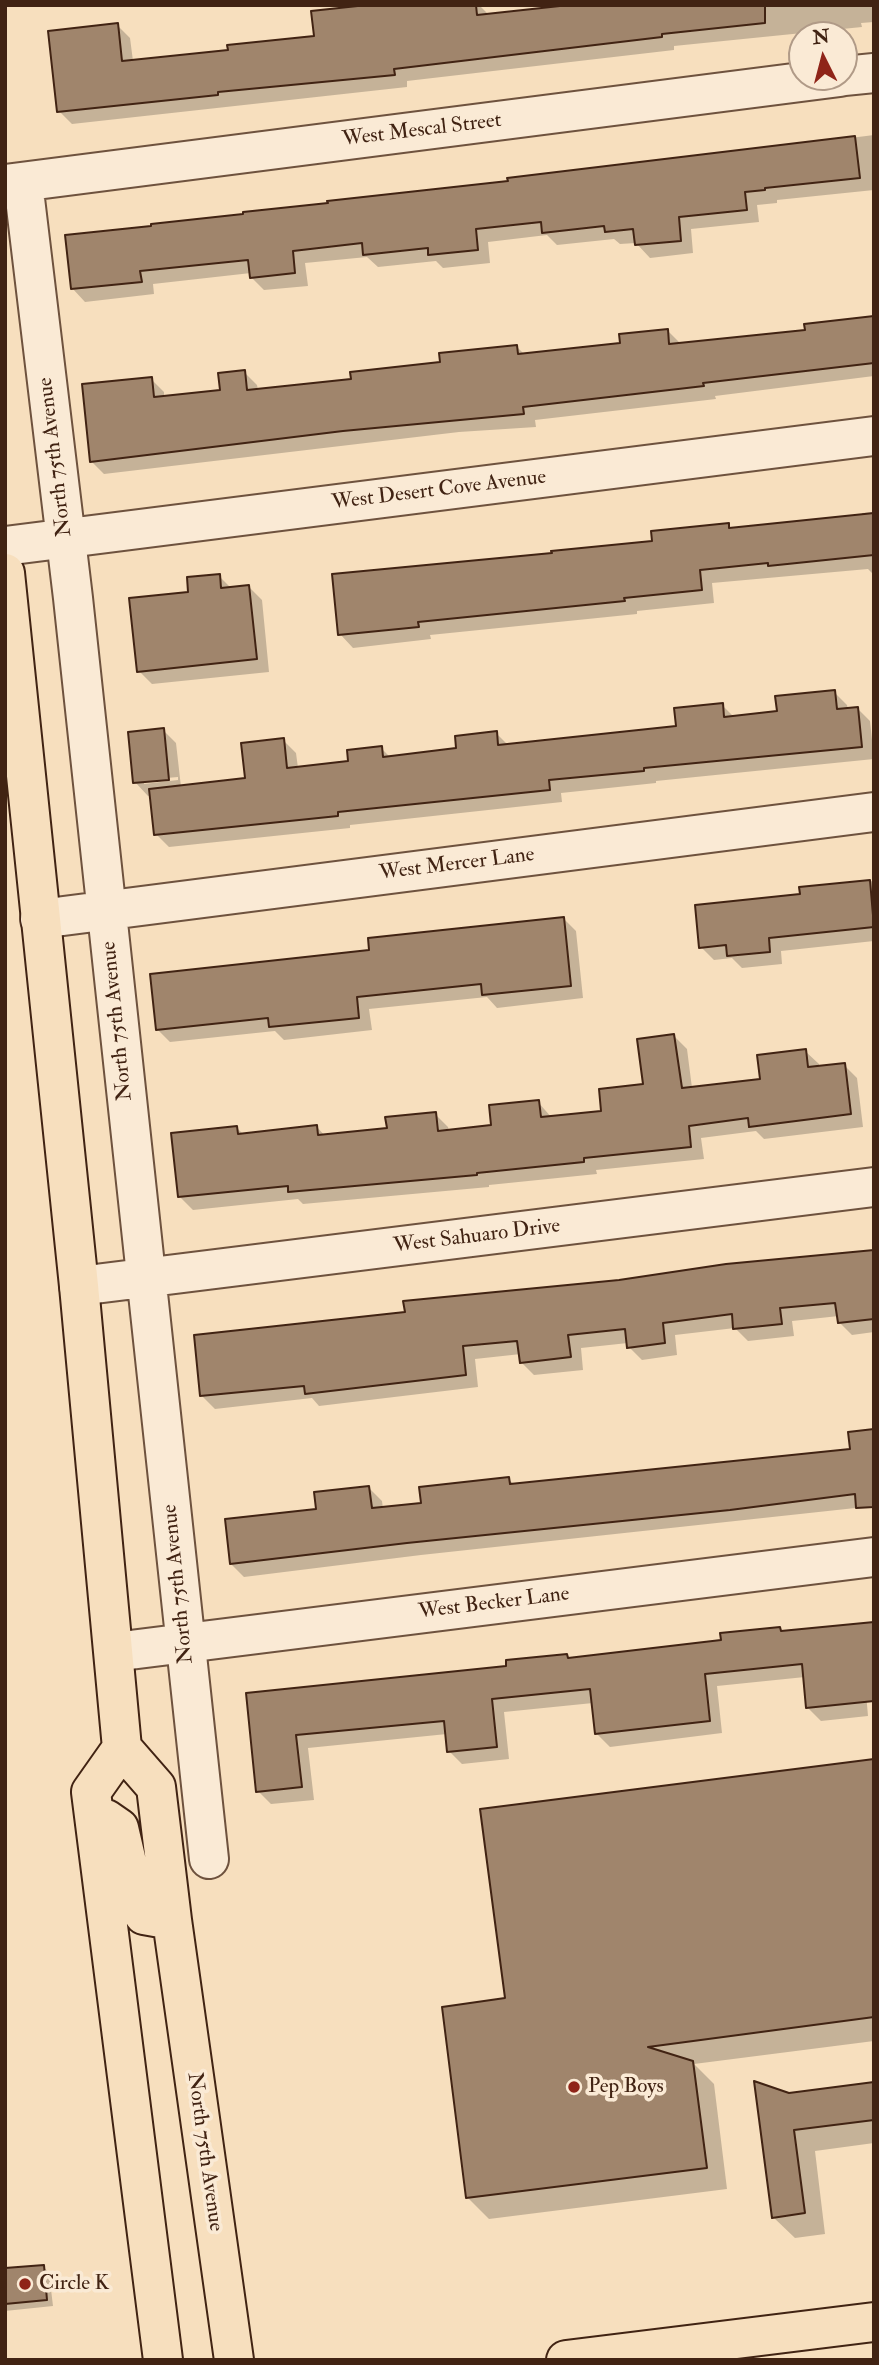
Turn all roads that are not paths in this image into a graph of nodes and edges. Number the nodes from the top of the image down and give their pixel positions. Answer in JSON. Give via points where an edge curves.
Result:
{"nodes":[{"id":1,"x":788,"y":84,"type":"edge"},
{"id":2,"x":14,"y":183,"type":"edge"},
{"id":3,"x":874,"y":436,"type":"edge"},
{"id":4,"x":66,"y":538,"type":"junction"},
{"id":5,"x":5,"y":546,"type":"edge"},
{"id":6,"x":5,"y":573,"type":"edge"},
{"id":7,"x":874,"y":812,"type":"edge"},
{"id":8,"x":106,"y":910,"type":"junction"},
{"id":9,"x":40,"y":919,"type":"junction"},
{"id":10,"x":874,"y":1187,"type":"edge"},
{"id":11,"x":146,"y":1279,"type":"junction"},
{"id":12,"x":79,"y":1286,"type":"junction"},
{"id":13,"x":874,"y":1557,"type":"edge"},
{"id":14,"x":185,"y":1642,"type":"junction"},
{"id":15,"x":114,"y":1652,"type":"junction"},
{"id":16,"x":122,"y":1748,"type":"junction"},
{"id":17,"x":93,"y":1810,"type":"junction"},
{"id":18,"x":209,"y":1859,"type":"dead end"},
{"id":19,"x":172,"y":1920,"type":"junction"},
{"id":20,"x":874,"y":2322,"type":"edge"},
{"id":21,"x":765,"y":2348,"type":"edge"},
{"id":22,"x":163,"y":2360,"type":"edge"},
{"id":23,"x":234,"y":2360,"type":"edge"},
{"id":24,"x":566,"y":2360,"type":"edge"}],
"edges":[{"from":1,"to":2,"type":"street","name":"West Mescal Street"},
{"from":2,"to":4,"type":"street","name":"North 75th Avenue"},
{"from":3,"to":4,"type":"street","name":"West Desert Cove Avenue"},
{"from":4,"to":5,"type":"street","name":"West Desert Cove Avenue"},
{"from":4,"to":8,"type":"street","name":"North 75th Avenue"},
{"from":6,"to":9,"type":"main road"},
{"from":7,"to":8,"type":"street","name":"West Mercer Lane"},
{"from":8,"to":9,"type":"street","name":"West Mercer Lane"},
{"from":8,"to":11,"type":"street","name":"North 75th Avenue"},
{"from":9,"to":12,"type":"main road"},
{"from":10,"to":11,"type":"street","name":"West Sahuaro Drive"},
{"from":11,"to":12,"type":"street","name":"West Sahuaro Drive"},
{"from":11,"to":14,"type":"street","name":"North 75th Avenue"},
{"from":12,"to":15,"type":"main road"},
{"from":13,"to":14,"type":"street","name":"West Becker Lane"},
{"from":14,"to":15,"type":"street","name":"West Becker Lane"},
{"from":14,"to":18,"type":"street","name":"North 75th Avenue"},
{"from":15,"to":16,"type":"main road"},
{"from":16,"to":17,"type":"main road","via":[[91,1792]]},
{"from":16,"to":19,"type":"main road","name":"North 75th Avenue","via":[[156,1787]]},
{"from":17,"to":19,"type":"main road","via":[[119,1828],[137,1905],[144,1915]]},
{"from":17,"to":22,"type":"main road"},
{"from":19,"to":23,"type":"main road","name":"North 75th Avenue"},
{"from":20,"to":21,"type":"main road"},
{"from":21,"to":24,"type":"main road"}]}
